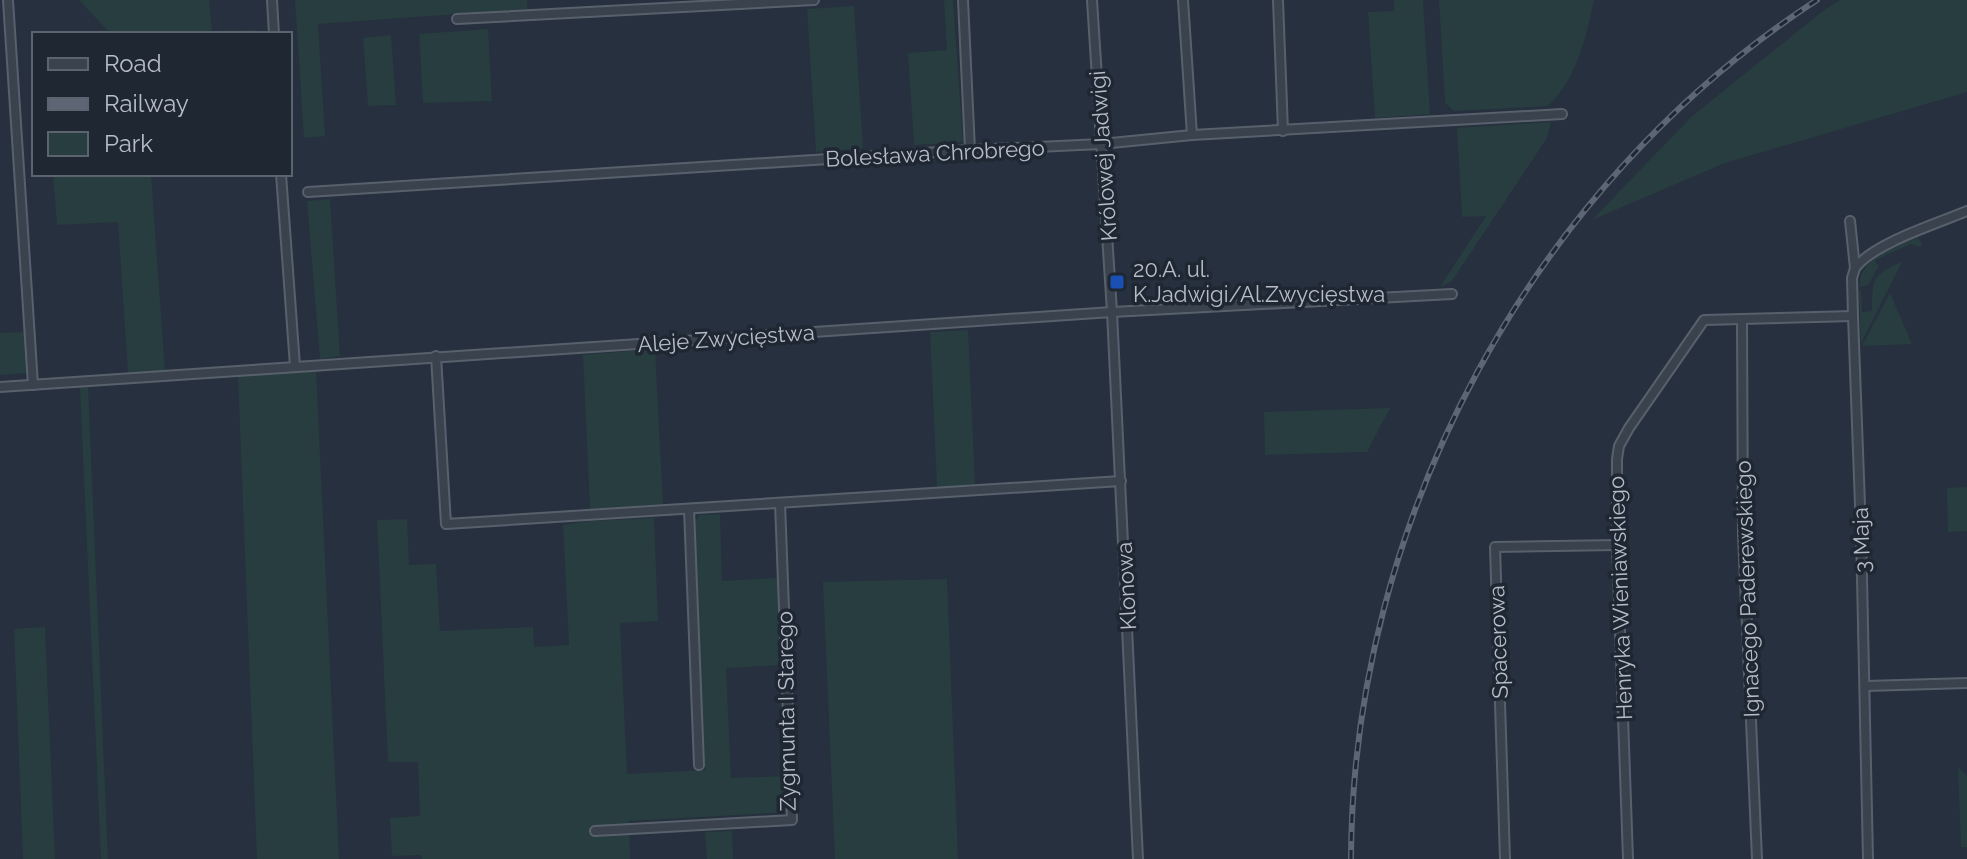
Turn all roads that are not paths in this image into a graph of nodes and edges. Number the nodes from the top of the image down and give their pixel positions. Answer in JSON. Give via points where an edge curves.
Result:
{"nodes":[{"id":1,"x":8,"y":0,"type":"edge"},
{"id":2,"x":272,"y":0,"type":"edge"},
{"id":3,"x":814,"y":0,"type":"edge"},
{"id":4,"x":963,"y":0,"type":"edge"},
{"id":5,"x":1092,"y":0,"type":"edge"},
{"id":6,"x":1183,"y":0,"type":"edge"},
{"id":7,"x":1278,"y":0,"type":"edge"},
{"id":8,"x":457,"y":19,"type":"dead end"},
{"id":9,"x":274,"y":32,"type":"edge"},
{"id":10,"x":1562,"y":114,"type":"dead end"},
{"id":11,"x":1283,"y":131,"type":"junction"},
{"id":12,"x":1192,"y":135,"type":"junction"},
{"id":13,"x":1101,"y":144,"type":"junction"},
{"id":14,"x":970,"y":150,"type":"junction"},
{"id":15,"x":281,"y":176,"type":"edge"},
{"id":16,"x":308,"y":192,"type":"dead end"},
{"id":17,"x":1967,"y":211,"type":"edge"},
{"id":18,"x":1850,"y":221,"type":"dead end"},
{"id":19,"x":1855,"y":268,"type":"junction"},
{"id":20,"x":1452,"y":294,"type":"dead end"},
{"id":21,"x":1112,"y":312,"type":"junction"},
{"id":22,"x":1853,"y":316,"type":"junction"},
{"id":23,"x":1742,"y":319,"type":"junction"},
{"id":24,"x":436,"y":356,"type":"junction"},
{"id":25,"x":295,"y":366,"type":"junction"},
{"id":26,"x":33,"y":385,"type":"junction"},
{"id":27,"x":0,"y":387,"type":"edge"},
{"id":28,"x":1121,"y":481,"type":"junction"},
{"id":29,"x":780,"y":503,"type":"junction"},
{"id":30,"x":689,"y":509,"type":"junction"},
{"id":31,"x":1617,"y":545,"type":"junction"},
{"id":32,"x":1967,"y":683,"type":"edge"},
{"id":33,"x":1866,"y":686,"type":"junction"},
{"id":34,"x":699,"y":765,"type":"dead end"},
{"id":35,"x":595,"y":831,"type":"dead end"},
{"id":36,"x":1138,"y":859,"type":"edge"},
{"id":37,"x":1505,"y":859,"type":"edge"},
{"id":38,"x":1628,"y":859,"type":"edge"},
{"id":39,"x":1757,"y":859,"type":"edge"},
{"id":40,"x":1868,"y":859,"type":"edge"}],
"edges":[{"from":1,"to":26,"type":"street"},
{"from":2,"to":9,"type":"street"},
{"from":3,"to":8,"type":"street"},
{"from":4,"to":14,"type":"street"},
{"from":5,"to":13,"type":"street","name":"Królowej Jadwigi"},
{"from":6,"to":12,"type":"street"},
{"from":7,"to":11,"type":"street"},
{"from":10,"to":11,"type":"street","name":"Bolesława Chrobrego"},
{"from":11,"to":12,"type":"street","name":"Bolesława Chrobrego"},
{"from":12,"to":13,"type":"street","name":"Bolesława Chrobrego"},
{"from":13,"to":14,"type":"street","name":"Bolesława Chrobrego"},
{"from":13,"to":21,"type":"street","name":"Królowej Jadwigi"},
{"from":14,"to":16,"type":"street","name":"Bolesława Chrobrego"},
{"from":15,"to":25,"type":"street"},
{"from":17,"to":19,"type":"street","via":[[1876,249]]},
{"from":18,"to":19,"type":"street","name":"3 Maja"},
{"from":19,"to":22,"type":"street","name":"3 Maja"},
{"from":20,"to":21,"type":"street","name":"Aleje Zwycięstwa"},
{"from":21,"to":24,"type":"street","name":"Aleje Zwycięstwa"},
{"from":21,"to":28,"type":"street","name":"Klonowa"},
{"from":22,"to":23,"type":"street","name":"Henryka Wieniawskiego"},
{"from":22,"to":33,"type":"street","name":"3 Maja"},
{"from":23,"to":31,"type":"street","name":"Henryka Wieniawskiego","via":[[1704,320],[1619,446]]},
{"from":23,"to":39,"type":"street","name":"Ignacego Paderewskiego","via":[[1743,535]]},
{"from":24,"to":25,"type":"street","name":"Aleje Zwycięstwa"},
{"from":24,"to":30,"type":"street","via":[[446,524]]},
{"from":25,"to":26,"type":"street","name":"Aleje Zwycięstwa"},
{"from":26,"to":27,"type":"street","name":"Aleje Zwycięstwa"},
{"from":28,"to":29,"type":"street"},
{"from":28,"to":36,"type":"street","name":"Klonowa"},
{"from":29,"to":30,"type":"street"},
{"from":29,"to":35,"type":"street","name":"Zygmunta I Starego","via":[[792,820]]},
{"from":30,"to":34,"type":"street"},
{"from":31,"to":37,"type":"street","name":"Spacerowa","via":[[1495,547]]},
{"from":31,"to":38,"type":"street","name":"Henryka Wieniawskiego"},
{"from":32,"to":33,"type":"street"},
{"from":33,"to":40,"type":"street","name":"3 Maja"}]}
